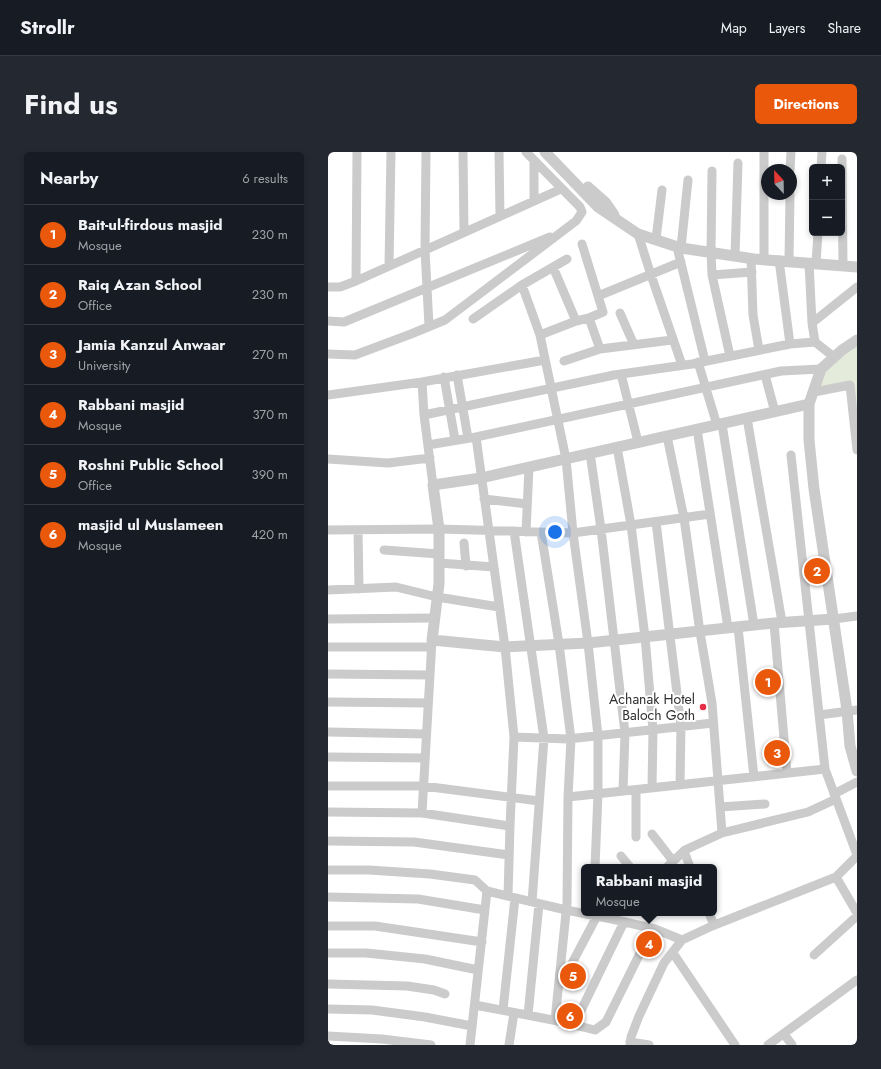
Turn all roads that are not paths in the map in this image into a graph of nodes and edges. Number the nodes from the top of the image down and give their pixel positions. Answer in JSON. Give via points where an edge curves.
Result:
{"nodes":[{"id":1,"x":357,"y":152,"type":"edge"},
{"id":2,"x":391,"y":152,"type":"edge"},
{"id":3,"x":426,"y":152,"type":"edge"},
{"id":4,"x":463,"y":152,"type":"edge"},
{"id":5,"x":499,"y":152,"type":"edge"},
{"id":6,"x":526,"y":152,"type":"edge"},
{"id":7,"x":545,"y":152,"type":"edge"},
{"id":8,"x":554,"y":152,"type":"edge"},
{"id":9,"x":764,"y":152,"type":"edge"},
{"id":10,"x":790,"y":152,"type":"edge"},
{"id":11,"x":822,"y":152,"type":"edge"},
{"id":12,"x":842,"y":159,"type":"dead end"},
{"id":13,"x":534,"y":161,"type":"junction"},
{"id":14,"x":738,"y":163,"type":"dead end"},
{"id":15,"x":790,"y":164,"type":"edge"},
{"id":16,"x":821,"y":164,"type":"edge"},
{"id":17,"x":712,"y":171,"type":"dead end"},
{"id":18,"x":688,"y":180,"type":"dead end"},
{"id":19,"x":561,"y":189,"type":"junction"},
{"id":20,"x":662,"y":190,"type":"dead end"},
{"id":21,"x":789,"y":200,"type":"edge"},
{"id":22,"x":534,"y":201,"type":"junction"},
{"id":23,"x":500,"y":216,"type":"junction"},
{"id":24,"x":617,"y":219,"type":"junction"},
{"id":25,"x":464,"y":232,"type":"junction"},
{"id":26,"x":562,"y":232,"type":"junction"},
{"id":27,"x":638,"y":234,"type":"junction"},
{"id":28,"x":817,"y":236,"type":"edge"},
{"id":29,"x":656,"y":239,"type":"junction"},
{"id":30,"x":582,"y":244,"type":"dead end"},
{"id":31,"x":679,"y":247,"type":"junction"},
{"id":32,"x":425,"y":250,"type":"junction"},
{"id":33,"x":711,"y":252,"type":"junction"},
{"id":34,"x":735,"y":256,"type":"junction"},
{"id":35,"x":752,"y":258,"type":"junction"},
{"id":36,"x":567,"y":259,"type":"dead end"},
{"id":37,"x":764,"y":259,"type":"junction"},
{"id":38,"x":784,"y":261,"type":"junction"},
{"id":39,"x":681,"y":262,"type":"junction"},
{"id":40,"x":812,"y":263,"type":"junction"},
{"id":41,"x":389,"y":266,"type":"junction"},
{"id":42,"x":843,"y":266,"type":"junction"},
{"id":43,"x":553,"y":267,"type":"junction"},
{"id":44,"x":857,"y":267,"type":"edge"},
{"id":45,"x":752,"y":272,"type":"junction"},
{"id":46,"x":651,"y":275,"type":"junction"},
{"id":47,"x":712,"y":275,"type":"junction"},
{"id":48,"x":356,"y":281,"type":"junction"},
{"id":49,"x":522,"y":285,"type":"junction"},
{"id":50,"x":328,"y":287,"type":"edge"},
{"id":51,"x":857,"y":287,"type":"edge"},
{"id":52,"x":427,"y":288,"type":"junction"},
{"id":53,"x":598,"y":296,"type":"junction"},
{"id":54,"x":620,"y":313,"type":"dead end"},
{"id":55,"x":589,"y":318,"type":"junction"},
{"id":56,"x":473,"y":319,"type":"dead end"},
{"id":57,"x":328,"y":321,"type":"edge"},
{"id":58,"x":576,"y":321,"type":"junction"},
{"id":59,"x":812,"y":323,"type":"junction"},
{"id":60,"x":430,"y":326,"type":"junction"},
{"id":61,"x":540,"y":335,"type":"junction"},
{"id":62,"x":672,"y":340,"type":"junction"},
{"id":63,"x":857,"y":340,"type":"edge"},
{"id":64,"x":815,"y":342,"type":"junction"},
{"id":65,"x":790,"y":344,"type":"junction"},
{"id":66,"x":634,"y":345,"type":"junction"},
{"id":67,"x":600,"y":349,"type":"junction"},
{"id":68,"x":759,"y":350,"type":"junction"},
{"id":69,"x":328,"y":354,"type":"edge"},
{"id":70,"x":730,"y":356,"type":"junction"},
{"id":71,"x":834,"y":357,"type":"junction"},
{"id":72,"x":545,"y":360,"type":"junction"},
{"id":73,"x":564,"y":361,"type":"dead end"},
{"id":74,"x":702,"y":362,"type":"junction"},
{"id":75,"x":682,"y":365,"type":"junction"},
{"id":76,"x":822,"y":369,"type":"junction"},
{"id":77,"x":621,"y":374,"type":"junction"},
{"id":78,"x":457,"y":375,"type":"junction"},
{"id":79,"x":765,"y":375,"type":"junction"},
{"id":80,"x":444,"y":377,"type":"junction"},
{"id":81,"x":422,"y":382,"type":"junction"},
{"id":82,"x":706,"y":387,"type":"junction"},
{"id":83,"x":551,"y":388,"type":"junction"},
{"id":84,"x":814,"y":392,"type":"junction"},
{"id":85,"x":328,"y":395,"type":"edge"},
{"id":86,"x":628,"y":404,"type":"junction"},
{"id":87,"x":810,"y":404,"type":"junction"},
{"id":88,"x":462,"y":407,"type":"junction"},
{"id":89,"x":450,"y":410,"type":"junction"},
{"id":90,"x":774,"y":412,"type":"junction"},
{"id":91,"x":424,"y":416,"type":"junction"},
{"id":92,"x":747,"y":418,"type":"junction"},
{"id":93,"x":558,"y":419,"type":"junction"},
{"id":94,"x":720,"y":424,"type":"junction"},
{"id":95,"x":697,"y":429,"type":"junction"},
{"id":96,"x":667,"y":436,"type":"junction"},
{"id":97,"x":472,"y":438,"type":"junction"},
{"id":98,"x":455,"y":440,"type":"junction"},
{"id":99,"x":638,"y":442,"type":"junction"},
{"id":100,"x":428,"y":445,"type":"junction"},
{"id":101,"x":617,"y":447,"type":"junction"},
{"id":102,"x":857,"y":450,"type":"edge"},
{"id":103,"x":590,"y":453,"type":"junction"},
{"id":104,"x":791,"y":455,"type":"dead end"},
{"id":105,"x":430,"y":458,"type":"junction"},
{"id":106,"x":328,"y":459,"type":"edge"},
{"id":107,"x":566,"y":459,"type":"junction"},
{"id":108,"x":529,"y":467,"type":"junction"},
{"id":109,"x":481,"y":478,"type":"junction"},
{"id":110,"x":433,"y":485,"type":"junction"},
{"id":111,"x":484,"y":500,"type":"junction"},
{"id":112,"x":527,"y":504,"type":"junction"},
{"id":113,"x":710,"y":514,"type":"junction"},
{"id":114,"x":684,"y":518,"type":"junction"},
{"id":115,"x":656,"y":522,"type":"junction"},
{"id":116,"x":631,"y":525,"type":"junction"},
{"id":117,"x":439,"y":529,"type":"junction"},
{"id":118,"x":601,"y":529,"type":"junction"},
{"id":119,"x":328,"y":530,"type":"edge"},
{"id":120,"x":358,"y":530,"type":"junction"},
{"id":121,"x":489,"y":531,"type":"junction"},
{"id":122,"x":514,"y":532,"type":"junction"},
{"id":123,"x":526,"y":532,"type":"junction"},
{"id":124,"x":541,"y":532,"type":"junction"},
{"id":125,"x":573,"y":533,"type":"junction"},
{"id":126,"x":464,"y":543,"type":"dead end"},
{"id":127,"x":384,"y":550,"type":"dead end"},
{"id":128,"x":439,"y":558,"type":"junction"},
{"id":129,"x":466,"y":566,"type":"junction"},
{"id":130,"x":494,"y":567,"type":"junction"},
{"id":131,"x":359,"y":589,"type":"junction"},
{"id":132,"x":328,"y":590,"type":"edge"},
{"id":133,"x":437,"y":597,"type":"junction"},
{"id":134,"x":499,"y":607,"type":"junction"},
{"id":135,"x":434,"y":618,"type":"junction"},
{"id":136,"x":857,"y":618,"type":"edge"},
{"id":137,"x":328,"y":619,"type":"edge"},
{"id":138,"x":834,"y":619,"type":"junction"},
{"id":139,"x":808,"y":620,"type":"junction"},
{"id":140,"x":778,"y":622,"type":"junction"},
{"id":141,"x":754,"y":625,"type":"junction"},
{"id":142,"x":733,"y":628,"type":"junction"},
{"id":143,"x":700,"y":632,"type":"junction"},
{"id":144,"x":670,"y":634,"type":"junction"},
{"id":145,"x":644,"y":637,"type":"junction"},
{"id":146,"x":613,"y":640,"type":"junction"},
{"id":147,"x":588,"y":643,"type":"junction"},
{"id":148,"x":432,"y":644,"type":"junction"},
{"id":149,"x":559,"y":644,"type":"junction"},
{"id":150,"x":530,"y":645,"type":"junction"},
{"id":151,"x":328,"y":647,"type":"edge"},
{"id":152,"x":505,"y":647,"type":"junction"},
{"id":153,"x":328,"y":674,"type":"edge"},
{"id":154,"x":430,"y":674,"type":"junction"},
{"id":155,"x":328,"y":702,"type":"edge"},
{"id":156,"x":428,"y":703,"type":"junction"},
{"id":157,"x":852,"y":710,"type":"edge"},
{"id":158,"x":819,"y":715,"type":"junction"},
{"id":159,"x":713,"y":723,"type":"junction"},
{"id":160,"x":681,"y":726,"type":"junction"},
{"id":161,"x":653,"y":730,"type":"junction"},
{"id":162,"x":328,"y":732,"type":"edge"},
{"id":163,"x":625,"y":733,"type":"junction"},
{"id":164,"x":426,"y":734,"type":"junction"},
{"id":165,"x":598,"y":736,"type":"junction"},
{"id":166,"x":514,"y":737,"type":"junction"},
{"id":167,"x":544,"y":738,"type":"junction"},
{"id":168,"x":571,"y":739,"type":"junction"},
{"id":169,"x":328,"y":757,"type":"edge"},
{"id":170,"x":425,"y":758,"type":"junction"},
{"id":171,"x":825,"y":769,"type":"junction"},
{"id":172,"x":857,"y":771,"type":"edge"},
{"id":173,"x":787,"y":773,"type":"junction"},
{"id":174,"x":754,"y":777,"type":"junction"},
{"id":175,"x":717,"y":781,"type":"junction"},
{"id":176,"x":857,"y":782,"type":"edge"},
{"id":177,"x":680,"y":785,"type":"junction"},
{"id":178,"x":328,"y":786,"type":"edge"},
{"id":179,"x":423,"y":786,"type":"junction"},
{"id":180,"x":652,"y":788,"type":"junction"},
{"id":181,"x":636,"y":790,"type":"junction"},
{"id":182,"x":623,"y":791,"type":"junction"},
{"id":183,"x":598,"y":794,"type":"junction"},
{"id":184,"x":835,"y":796,"type":"junction"},
{"id":185,"x":568,"y":797,"type":"junction"},
{"id":186,"x":511,"y":798,"type":"junction"},
{"id":187,"x":539,"y":801,"type":"junction"},
{"id":188,"x":765,"y":804,"type":"dead end"},
{"id":189,"x":720,"y":807,"type":"junction"},
{"id":190,"x":328,"y":812,"type":"edge"},
{"id":191,"x":422,"y":813,"type":"junction"},
{"id":192,"x":510,"y":826,"type":"junction"},
{"id":193,"x":722,"y":833,"type":"junction"},
{"id":194,"x":652,"y":834,"type":"dead end"},
{"id":195,"x":636,"y":837,"type":"dead end"},
{"id":196,"x":328,"y":841,"type":"edge"},
{"id":197,"x":684,"y":851,"type":"junction"},
{"id":198,"x":509,"y":855,"type":"junction"},
{"id":199,"x":621,"y":856,"type":"dead end"},
{"id":200,"x":857,"y":856,"type":"edge"},
{"id":201,"x":595,"y":864,"type":"edge"},
{"id":202,"x":628,"y":864,"type":"edge"},
{"id":203,"x":670,"y":864,"type":"edge"},
{"id":204,"x":689,"y":864,"type":"edge"},
{"id":205,"x":328,"y":870,"type":"edge"},
{"id":206,"x":836,"y":877,"type":"junction"},
{"id":207,"x":487,"y":891,"type":"junction"},
{"id":208,"x":328,"y":897,"type":"edge"},
{"id":209,"x":512,"y":897,"type":"junction"},
{"id":210,"x":536,"y":903,"type":"junction"},
{"id":211,"x":485,"y":910,"type":"junction"},
{"id":212,"x":566,"y":910,"type":"junction"},
{"id":213,"x":581,"y":913,"type":"edge"},
{"id":214,"x":857,"y":913,"type":"edge"},
{"id":215,"x":594,"y":916,"type":"edge"},
{"id":216,"x":615,"y":916,"type":"edge"},
{"id":217,"x":710,"y":916,"type":"edge"},
{"id":218,"x":857,"y":916,"type":"edge"},
{"id":219,"x":624,"y":922,"type":"junction"},
{"id":220,"x":714,"y":925,"type":"junction"},
{"id":221,"x":328,"y":926,"type":"edge"},
{"id":222,"x":652,"y":928,"type":"junction"},
{"id":223,"x":682,"y":940,"type":"junction"},
{"id":224,"x":482,"y":942,"type":"junction"},
{"id":225,"x":328,"y":953,"type":"edge"},
{"id":226,"x":672,"y":953,"type":"junction"},
{"id":227,"x":814,"y":955,"type":"dead end"},
{"id":228,"x":478,"y":970,"type":"junction"},
{"id":229,"x":857,"y":980,"type":"edge"},
{"id":230,"x":328,"y":984,"type":"edge"},
{"id":231,"x":558,"y":988,"type":"junction"},
{"id":232,"x":445,"y":994,"type":"dead end"},
{"id":233,"x":474,"y":1005,"type":"junction"},
{"id":234,"x":328,"y":1009,"type":"edge"},
{"id":235,"x":503,"y":1010,"type":"junction"},
{"id":236,"x":514,"y":1013,"type":"junction"},
{"id":237,"x":528,"y":1015,"type":"junction"},
{"id":238,"x":555,"y":1020,"type":"junction"},
{"id":239,"x":574,"y":1025,"type":"junction"},
{"id":240,"x":472,"y":1026,"type":"junction"},
{"id":241,"x":784,"y":1034,"type":"junction"},
{"id":242,"x":328,"y":1036,"type":"edge"},
{"id":243,"x":630,"y":1044,"type":"edge"},
{"id":244,"x":431,"y":1045,"type":"edge"},
{"id":245,"x":470,"y":1045,"type":"edge"},
{"id":246,"x":509,"y":1045,"type":"edge"},
{"id":247,"x":650,"y":1045,"type":"edge"},
{"id":248,"x":735,"y":1045,"type":"edge"},
{"id":249,"x":768,"y":1045,"type":"edge"},
{"id":250,"x":792,"y":1045,"type":"edge"}],
"edges":[{"from":1,"to":48,"type":"street"},
{"from":2,"to":41,"type":"street"},
{"from":3,"to":32,"type":"street"},
{"from":4,"to":25,"type":"street"},
{"from":5,"to":23,"type":"street"},
{"from":6,"to":13,"type":"street"},
{"from":7,"to":24,"type":"street","via":[[598,207]]},
{"from":8,"to":24,"type":"street","via":[[605,202]]},
{"from":9,"to":37,"type":"street"},
{"from":10,"to":15,"type":"street"},
{"from":11,"to":16,"type":"street"},
{"from":12,"to":42,"type":"street"},
{"from":13,"to":19,"type":"street"},
{"from":13,"to":22,"type":"street"},
{"from":14,"to":34,"type":"street"},
{"from":17,"to":33,"type":"street"},
{"from":18,"to":31,"type":"street"},
{"from":19,"to":22,"type":"street"},
{"from":19,"to":26,"type":"street","via":[[582,212],[576,221]]},
{"from":20,"to":29,"type":"street"},
{"from":21,"to":38,"type":"street"},
{"from":22,"to":23,"type":"street"},
{"from":23,"to":25,"type":"street"},
{"from":24,"to":27,"type":"street"},
{"from":25,"to":32,"type":"street"},
{"from":26,"to":52,"type":"street"},
{"from":26,"to":60,"type":"street","via":[[445,320]]},
{"from":27,"to":29,"type":"street"},
{"from":27,"to":46,"type":"street"},
{"from":28,"to":40,"type":"street"},
{"from":29,"to":31,"type":"street"},
{"from":30,"to":53,"type":"street"},
{"from":31,"to":33,"type":"street"},
{"from":31,"to":39,"type":"street"},
{"from":32,"to":41,"type":"street"},
{"from":32,"to":52,"type":"street"},
{"from":33,"to":34,"type":"street"},
{"from":33,"to":47,"type":"street"},
{"from":34,"to":35,"type":"street"},
{"from":35,"to":37,"type":"street"},
{"from":35,"to":45,"type":"street"},
{"from":36,"to":43,"type":"street"},
{"from":37,"to":38,"type":"street"},
{"from":38,"to":40,"type":"street"},
{"from":38,"to":65,"type":"street"},
{"from":39,"to":46,"type":"street"},
{"from":39,"to":74,"type":"street"},
{"from":40,"to":42,"type":"street"},
{"from":40,"to":59,"type":"street"},
{"from":41,"to":48,"type":"street"},
{"from":42,"to":44,"type":"street"},
{"from":43,"to":49,"type":"street"},
{"from":43,"to":58,"type":"street"},
{"from":45,"to":47,"type":"street"},
{"from":45,"to":68,"type":"street","via":[[753,315]]},
{"from":46,"to":53,"type":"street"},
{"from":46,"to":62,"type":"street"},
{"from":47,"to":70,"type":"street"},
{"from":48,"to":50,"type":"street","via":[[340,287]]},
{"from":49,"to":56,"type":"street"},
{"from":49,"to":61,"type":"street"},
{"from":51,"to":59,"type":"street"},
{"from":52,"to":57,"type":"street","via":[[344,322]]},
{"from":52,"to":60,"type":"street"},
{"from":53,"to":55,"type":"street","via":[[603,312]]},
{"from":54,"to":66,"type":"street"},
{"from":55,"to":58,"type":"street"},
{"from":55,"to":67,"type":"street"},
{"from":58,"to":61,"type":"street"},
{"from":59,"to":64,"type":"street"},
{"from":60,"to":69,"type":"street","via":[[355,356]]},
{"from":61,"to":72,"type":"street"},
{"from":62,"to":66,"type":"street"},
{"from":62,"to":75,"type":"street"},
{"from":63,"to":71,"type":"street"},
{"from":64,"to":65,"type":"street"},
{"from":64,"to":71,"type":"street"},
{"from":65,"to":68,"type":"street"},
{"from":66,"to":67,"type":"street"},
{"from":67,"to":73,"type":"street"},
{"from":68,"to":70,"type":"street"},
{"from":70,"to":74,"type":"street"},
{"from":71,"to":76,"type":"street"},
{"from":72,"to":78,"type":"street"},
{"from":72,"to":83,"type":"street"},
{"from":74,"to":75,"type":"street"},
{"from":74,"to":82,"type":"street"},
{"from":75,"to":77,"type":"street"},
{"from":76,"to":79,"type":"street","via":[[781,371]]},
{"from":76,"to":84,"type":"street"},
{"from":77,"to":83,"type":"street"},
{"from":77,"to":86,"type":"street"},
{"from":78,"to":80,"type":"street"},
{"from":78,"to":88,"type":"street"},
{"from":79,"to":82,"type":"street"},
{"from":79,"to":90,"type":"street"},
{"from":80,"to":81,"type":"street"},
{"from":80,"to":89,"type":"street"},
{"from":81,"to":85,"type":"street"},
{"from":81,"to":91,"type":"street"},
{"from":82,"to":86,"type":"street"},
{"from":82,"to":94,"type":"street"},
{"from":83,"to":88,"type":"street"},
{"from":83,"to":93,"type":"street"},
{"from":84,"to":87,"type":"street"},
{"from":84,"to":102,"type":"street","via":[[850,385]]},
{"from":86,"to":93,"type":"street"},
{"from":86,"to":99,"type":"street"},
{"from":87,"to":90,"type":"street"},
{"from":87,"to":138,"type":"street","via":[[809,440],[814,489]]},
{"from":88,"to":89,"type":"street"},
{"from":88,"to":97,"type":"street"},
{"from":89,"to":91,"type":"street"},
{"from":89,"to":98,"type":"street"},
{"from":90,"to":92,"type":"street"},
{"from":91,"to":100,"type":"street"},
{"from":92,"to":94,"type":"street"},
{"from":92,"to":140,"type":"street"},
{"from":93,"to":97,"type":"street"},
{"from":93,"to":107,"type":"street"},
{"from":94,"to":95,"type":"street"},
{"from":94,"to":141,"type":"street"},
{"from":95,"to":96,"type":"street"},
{"from":95,"to":113,"type":"street"},
{"from":96,"to":99,"type":"street"},
{"from":96,"to":114,"type":"street"},
{"from":97,"to":98,"type":"street"},
{"from":97,"to":109,"type":"street"},
{"from":98,"to":100,"type":"street"},
{"from":99,"to":101,"type":"street"},
{"from":100,"to":105,"type":"street"},
{"from":101,"to":103,"type":"street"},
{"from":101,"to":116,"type":"street"},
{"from":103,"to":107,"type":"street"},
{"from":103,"to":118,"type":"street"},
{"from":104,"to":139,"type":"street"},
{"from":105,"to":106,"type":"street","via":[[388,463]]},
{"from":105,"to":110,"type":"street"},
{"from":107,"to":108,"type":"street"},
{"from":107,"to":125,"type":"street"},
{"from":108,"to":109,"type":"street"},
{"from":108,"to":112,"type":"street"},
{"from":109,"to":110,"type":"street"},
{"from":109,"to":111,"type":"street"},
{"from":110,"to":117,"type":"street"},
{"from":111,"to":112,"type":"street"},
{"from":111,"to":121,"type":"street"},
{"from":112,"to":123,"type":"street"},
{"from":113,"to":114,"type":"street"},
{"from":113,"to":142,"type":"street"},
{"from":114,"to":115,"type":"street"},
{"from":114,"to":143,"type":"street"},
{"from":115,"to":116,"type":"street"},
{"from":115,"to":144,"type":"street"},
{"from":116,"to":118,"type":"street"},
{"from":116,"to":145,"type":"street"},
{"from":117,"to":120,"type":"street"},
{"from":117,"to":121,"type":"street"},
{"from":117,"to":128,"type":"street"},
{"from":118,"to":125,"type":"street"},
{"from":118,"to":146,"type":"street"},
{"from":119,"to":120,"type":"street"},
{"from":120,"to":131,"type":"street"},
{"from":121,"to":122,"type":"street"},
{"from":121,"to":130,"type":"street"},
{"from":122,"to":123,"type":"street"},
{"from":122,"to":150,"type":"street"},
{"from":123,"to":124,"type":"street"},
{"from":124,"to":125,"type":"street"},
{"from":124,"to":149,"type":"street"},
{"from":125,"to":147,"type":"street"},
{"from":126,"to":129,"type":"street"},
{"from":127,"to":128,"type":"street"},
{"from":128,"to":129,"type":"street"},
{"from":128,"to":133,"type":"street"},
{"from":129,"to":130,"type":"street"},
{"from":130,"to":134,"type":"street"},
{"from":131,"to":132,"type":"street"},
{"from":131,"to":133,"type":"street","via":[[396,587]]},
{"from":133,"to":134,"type":"street"},
{"from":133,"to":135,"type":"street"},
{"from":134,"to":152,"type":"street"},
{"from":135,"to":137,"type":"street"},
{"from":135,"to":148,"type":"street"},
{"from":136,"to":138,"type":"street"},
{"from":138,"to":139,"type":"street"},
{"from":138,"to":157,"type":"street"},
{"from":139,"to":140,"type":"street"},
{"from":139,"to":158,"type":"street"},
{"from":140,"to":141,"type":"street"},
{"from":140,"to":173,"type":"street"},
{"from":141,"to":142,"type":"street"},
{"from":142,"to":143,"type":"street"},
{"from":142,"to":174,"type":"street"},
{"from":143,"to":144,"type":"street"},
{"from":143,"to":159,"type":"street"},
{"from":144,"to":145,"type":"street"},
{"from":144,"to":160,"type":"street"},
{"from":145,"to":146,"type":"street"},
{"from":145,"to":161,"type":"street"},
{"from":146,"to":147,"type":"street"},
{"from":146,"to":163,"type":"street"},
{"from":147,"to":149,"type":"street"},
{"from":147,"to":165,"type":"street"},
{"from":148,"to":151,"type":"street"},
{"from":148,"to":152,"type":"street"},
{"from":148,"to":154,"type":"street"},
{"from":149,"to":150,"type":"street"},
{"from":149,"to":168,"type":"street"},
{"from":150,"to":152,"type":"street"},
{"from":150,"to":167,"type":"street"},
{"from":152,"to":166,"type":"street"},
{"from":153,"to":154,"type":"street"},
{"from":154,"to":156,"type":"street"},
{"from":155,"to":156,"type":"street"},
{"from":156,"to":164,"type":"street"},
{"from":157,"to":158,"type":"street"},
{"from":157,"to":172,"type":"street","via":[[850,746]]},
{"from":158,"to":171,"type":"street"},
{"from":159,"to":160,"type":"street"},
{"from":159,"to":175,"type":"street"},
{"from":160,"to":161,"type":"street"},
{"from":160,"to":177,"type":"street"},
{"from":161,"to":163,"type":"street"},
{"from":161,"to":180,"type":"street"},
{"from":162,"to":164,"type":"street"},
{"from":163,"to":165,"type":"street"},
{"from":163,"to":182,"type":"street"},
{"from":164,"to":170,"type":"street"},
{"from":165,"to":168,"type":"street"},
{"from":165,"to":183,"type":"street"},
{"from":166,"to":167,"type":"street"},
{"from":166,"to":186,"type":"street"},
{"from":167,"to":168,"type":"street"},
{"from":167,"to":187,"type":"street"},
{"from":168,"to":185,"type":"street"},
{"from":169,"to":170,"type":"street"},
{"from":170,"to":179,"type":"street"},
{"from":171,"to":173,"type":"street"},
{"from":171,"to":184,"type":"street"},
{"from":173,"to":174,"type":"street"},
{"from":174,"to":175,"type":"street"},
{"from":175,"to":177,"type":"street"},
{"from":175,"to":189,"type":"street"},
{"from":176,"to":184,"type":"street"},
{"from":177,"to":180,"type":"street"},
{"from":178,"to":179,"type":"street"},
{"from":179,"to":186,"type":"street"},
{"from":179,"to":191,"type":"street"},
{"from":180,"to":181,"type":"street"},
{"from":181,"to":182,"type":"street"},
{"from":181,"to":195,"type":"street"},
{"from":182,"to":183,"type":"street"},
{"from":183,"to":185,"type":"street"},
{"from":183,"to":201,"type":"street"},
{"from":184,"to":193,"type":"street","via":[[808,812]]},
{"from":184,"to":200,"type":"street"},
{"from":185,"to":212,"type":"street"},
{"from":186,"to":187,"type":"street"},
{"from":186,"to":192,"type":"street"},
{"from":187,"to":210,"type":"street"},
{"from":188,"to":189,"type":"street"},
{"from":189,"to":193,"type":"street"},
{"from":190,"to":191,"type":"street"},
{"from":191,"to":192,"type":"street"},
{"from":192,"to":198,"type":"street"},
{"from":193,"to":197,"type":"street"},
{"from":194,"to":203,"type":"street"},
{"from":196,"to":198,"type":"street","via":[[414,842]]},
{"from":197,"to":203,"type":"street"},
{"from":197,"to":204,"type":"street"},
{"from":198,"to":209,"type":"street"},
{"from":199,"to":202,"type":"street"},
{"from":200,"to":206,"type":"street"},
{"from":205,"to":207,"type":"street","via":[[430,874],[474,880]]},
{"from":206,"to":214,"type":"street"},
{"from":206,"to":220,"type":"street"},
{"from":207,"to":209,"type":"street"},
{"from":207,"to":211,"type":"street"},
{"from":208,"to":211,"type":"street","via":[[418,899]]},
{"from":209,"to":210,"type":"street"},
{"from":209,"to":235,"type":"street"},
{"from":210,"to":212,"type":"street"},
{"from":210,"to":237,"type":"street"},
{"from":211,"to":224,"type":"street"},
{"from":212,"to":213,"type":"street"},
{"from":212,"to":231,"type":"street"},
{"from":215,"to":231,"type":"street"},
{"from":216,"to":219,"type":"street"},
{"from":217,"to":220,"type":"street"},
{"from":218,"to":227,"type":"street"},
{"from":219,"to":222,"type":"street"},
{"from":219,"to":239,"type":"street"},
{"from":220,"to":223,"type":"street"},
{"from":221,"to":224,"type":"street","via":[[375,926]]},
{"from":222,"to":223,"type":"street"},
{"from":222,"to":239,"type":"street","via":[[606,1022],[595,1030]]},
{"from":223,"to":226,"type":"street"},
{"from":224,"to":228,"type":"street"},
{"from":225,"to":228,"type":"street","via":[[366,953],[425,959]]},
{"from":226,"to":243,"type":"street","via":[[664,963],[642,1009]]},
{"from":226,"to":248,"type":"street"},
{"from":228,"to":233,"type":"street"},
{"from":229,"to":241,"type":"street"},
{"from":230,"to":232,"type":"street","via":[[407,986]]},
{"from":231,"to":238,"type":"street"},
{"from":233,"to":235,"type":"street"},
{"from":233,"to":240,"type":"street"},
{"from":234,"to":240,"type":"street","via":[[372,1010]]},
{"from":235,"to":236,"type":"street"},
{"from":236,"to":237,"type":"street"},
{"from":236,"to":246,"type":"street"},
{"from":237,"to":238,"type":"street"},
{"from":238,"to":239,"type":"street"},
{"from":240,"to":245,"type":"street"},
{"from":241,"to":249,"type":"street"},
{"from":241,"to":250,"type":"street"},
{"from":242,"to":244,"type":"street"},
{"from":243,"to":247,"type":"street"}]}
